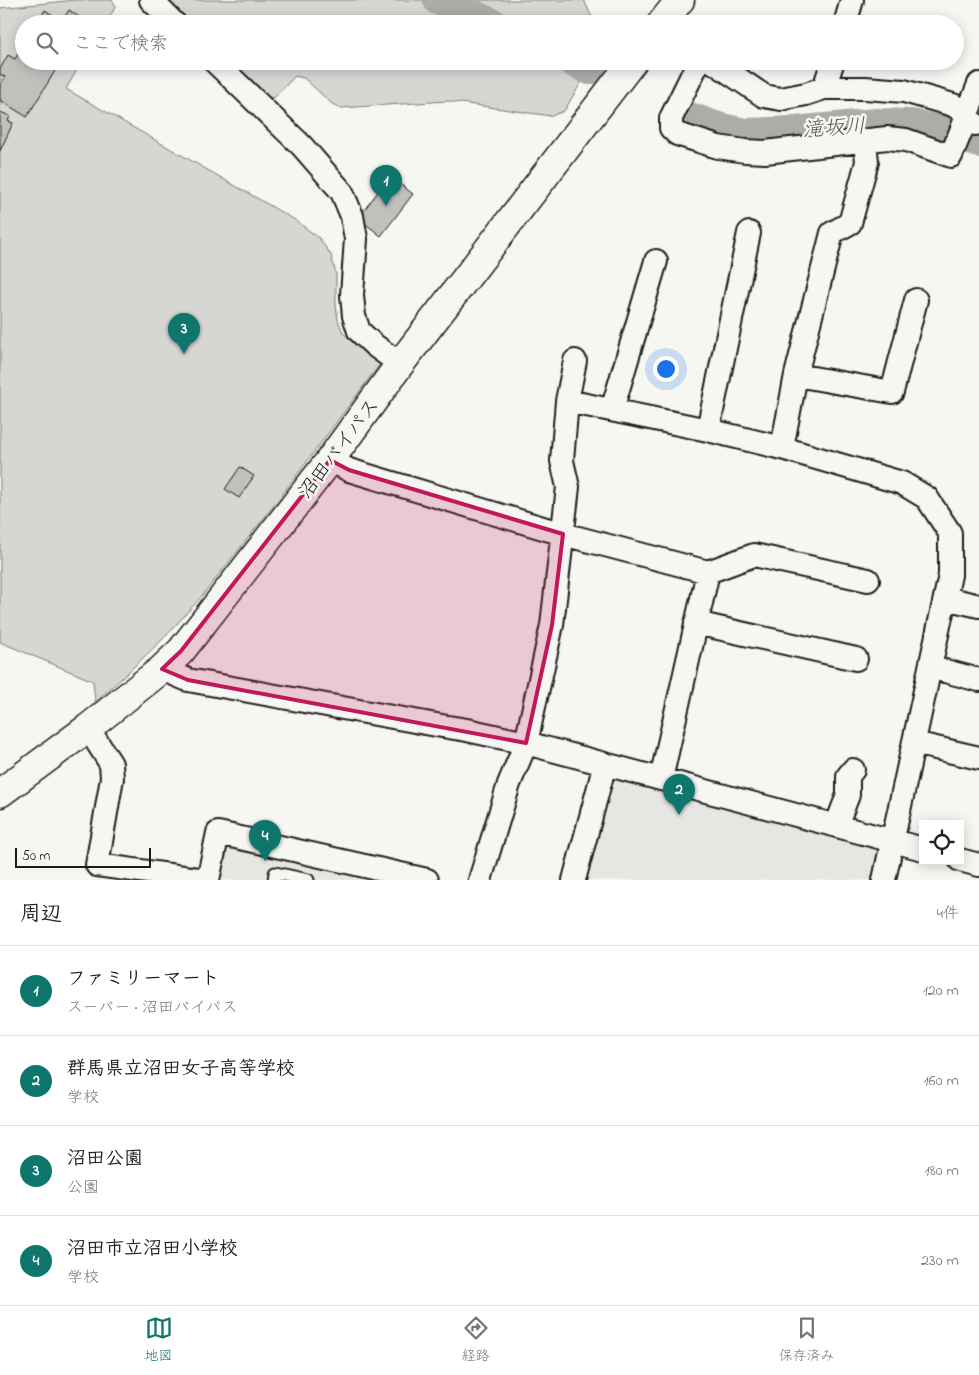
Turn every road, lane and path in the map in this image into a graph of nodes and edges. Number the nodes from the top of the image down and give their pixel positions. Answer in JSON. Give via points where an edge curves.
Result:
{"nodes":[{"id":1,"x":151,"y":0,"type":"edge"},
{"id":2,"x":852,"y":0,"type":"edge"},
{"id":3,"x":166,"y":15,"type":"edge"},
{"id":4,"x":848,"y":15,"type":"edge"},
{"id":5,"x":223,"y":70,"type":"edge"},
{"id":6,"x":626,"y":70,"type":"edge"},
{"id":7,"x":695,"y":70,"type":"edge"},
{"id":8,"x":725,"y":70,"type":"edge"},
{"id":9,"x":830,"y":70,"type":"edge"},
{"id":10,"x":979,"y":84,"type":"edge"},
{"id":11,"x":824,"y":88,"type":"junction"},
{"id":12,"x":969,"y":122,"type":"edge"},
{"id":13,"x":865,"y":141,"type":"junction"},
{"id":14,"x":750,"y":233,"type":"dead end"},
{"id":15,"x":656,"y":261,"type":"dead end"},
{"id":16,"x":916,"y":300,"type":"dead end"},
{"id":17,"x":574,"y":362,"type":"dead end"},
{"id":18,"x":400,"y":364,"type":"junction"},
{"id":19,"x":796,"y":374,"type":"junction"},
{"id":20,"x":567,"y":401,"type":"junction"},
{"id":21,"x":612,"y":410,"type":"junction"},
{"id":22,"x":708,"y":430,"type":"junction"},
{"id":23,"x":782,"y":448,"type":"junction"},
{"id":24,"x":330,"y":460,"type":"junction"},
{"id":25,"x":563,"y":534,"type":"junction"},
{"id":26,"x":708,"y":572,"type":"junction"},
{"id":27,"x":868,"y":580,"type":"dead end"},
{"id":28,"x":945,"y":598,"type":"junction"},
{"id":29,"x":979,"y":606,"type":"edge"},
{"id":30,"x":696,"y":623,"type":"junction"},
{"id":31,"x":856,"y":659,"type":"dead end"},
{"id":32,"x":930,"y":666,"type":"junction"},
{"id":33,"x":162,"y":669,"type":"junction"},
{"id":34,"x":979,"y":680,"type":"edge"},
{"id":35,"x":88,"y":728,"type":"junction"},
{"id":36,"x":526,"y":743,"type":"junction"},
{"id":37,"x":914,"y":743,"type":"junction"},
{"id":38,"x":979,"y":758,"type":"edge"},
{"id":39,"x":605,"y":764,"type":"junction"},
{"id":40,"x":853,"y":770,"type":"dead end"},
{"id":41,"x":661,"y":779,"type":"junction"},
{"id":42,"x":0,"y":793,"type":"edge"},
{"id":43,"x":836,"y":826,"type":"junction"},
{"id":44,"x":892,"y":841,"type":"junction"},
{"id":45,"x":919,"y":848,"type":"edge"},
{"id":46,"x":964,"y":861,"type":"edge"},
{"id":47,"x":979,"y":865,"type":"edge"},
{"id":48,"x":207,"y":880,"type":"edge"},
{"id":49,"x":274,"y":880,"type":"edge"},
{"id":50,"x":308,"y":880,"type":"edge"},
{"id":51,"x":426,"y":880,"type":"edge"},
{"id":52,"x":480,"y":880,"type":"edge"},
{"id":53,"x":574,"y":880,"type":"edge"},
{"id":54,"x":884,"y":880,"type":"edge"}],
"edges":[{"from":1,"to":3,"type":"street"},
{"from":2,"to":4,"type":"street"},
{"from":5,"to":18,"type":"street","via":[[302,146],[342,192],[352,216],[356,239],[352,295],[359,331]]},
{"from":6,"to":18,"type":"street","name":"沼田バイパス"},
{"from":7,"to":13,"type":"street","via":[[671,118],[671,128],[677,134],[718,147],[765,152]]},
{"from":8,"to":11,"type":"street","via":[[764,96],[781,99]]},
{"from":9,"to":11,"type":"street"},
{"from":10,"to":12,"type":"street"},
{"from":11,"to":12,"type":"street","via":[[904,91],[953,105]]},
{"from":12,"to":13,"type":"street","via":[[951,156],[906,140]]},
{"from":13,"to":19,"type":"street","via":[[867,162],[850,223],[832,232]]},
{"from":14,"to":22,"type":"street"},
{"from":15,"to":21,"type":"street"},
{"from":16,"to":19,"type":"street","via":[[892,392]]},
{"from":17,"to":20,"type":"street"},
{"from":18,"to":24,"type":"street","name":"沼田バイパス"},
{"from":19,"to":23,"type":"street"},
{"from":20,"to":21,"type":"street"},
{"from":20,"to":25,"type":"street","via":[[562,461],[568,487]]},
{"from":21,"to":22,"type":"street"},
{"from":22,"to":23,"type":"street"},
{"from":23,"to":28,"type":"street","via":[[902,483],[927,498],[950,533],[950,575]]},
{"from":24,"to":25,"type":"street","via":[[350,470]]},
{"from":24,"to":33,"type":"street","name":"沼田バイパス","via":[[181,651]]},
{"from":25,"to":26,"type":"street"},
{"from":25,"to":36,"type":"street","via":[[552,625]]},
{"from":26,"to":27,"type":"street","via":[[754,554]]},
{"from":26,"to":30,"type":"street"},
{"from":28,"to":29,"type":"street"},
{"from":28,"to":32,"type":"street"},
{"from":30,"to":31,"type":"street"},
{"from":30,"to":41,"type":"street"},
{"from":32,"to":34,"type":"street"},
{"from":32,"to":37,"type":"street"},
{"from":33,"to":35,"type":"street","name":"沼田バイパス"},
{"from":33,"to":36,"type":"street","via":[[188,680]]},
{"from":35,"to":42,"type":"street","name":"沼田バイパス"},
{"from":35,"to":48,"type":"street","via":[[111,764],[112,778],[97,865]]},
{"from":36,"to":39,"type":"street"},
{"from":36,"to":52,"type":"street","via":[[509,784]]},
{"from":37,"to":38,"type":"street"},
{"from":37,"to":44,"type":"street"},
{"from":39,"to":41,"type":"street"},
{"from":39,"to":53,"type":"street"},
{"from":40,"to":43,"type":"street","via":[[848,776],[848,795]]},
{"from":41,"to":43,"type":"street"},
{"from":43,"to":44,"type":"street"},
{"from":44,"to":45,"type":"street"},
{"from":44,"to":54,"type":"street"},
{"from":46,"to":47,"type":"street"},
{"from":48,"to":51,"type":"street","via":[[218,833]]},
{"from":49,"to":50,"type":"lane","via":[[275,874]]}]}
